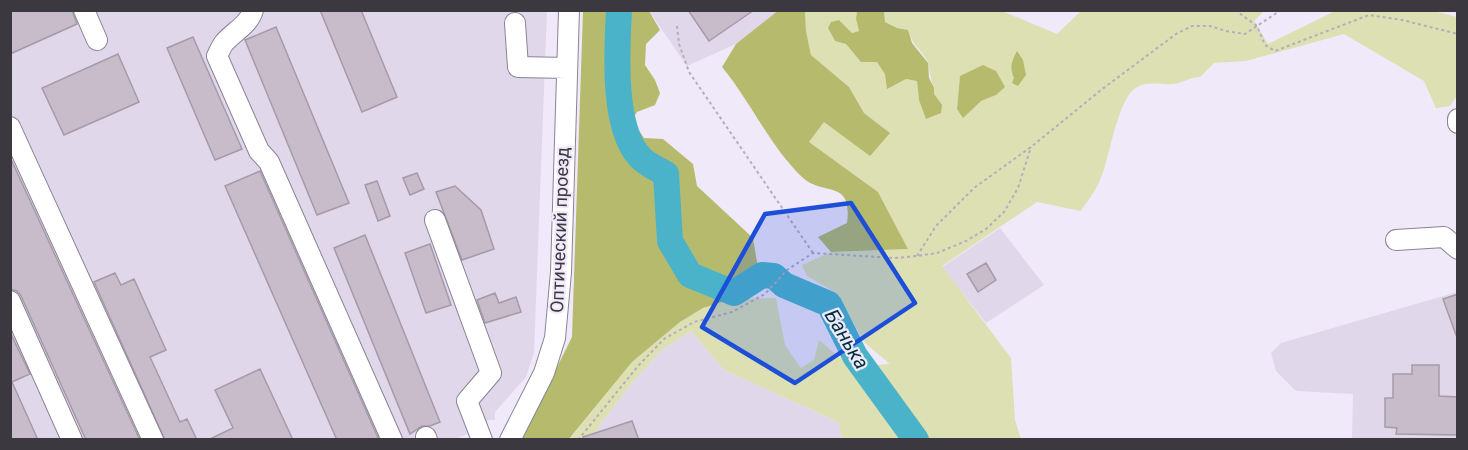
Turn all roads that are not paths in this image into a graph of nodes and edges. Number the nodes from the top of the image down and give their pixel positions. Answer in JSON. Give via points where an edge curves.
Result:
{"nodes":[{"id":1,"x":84,"y":10,"type":"edge"},
{"id":2,"x":253,"y":10,"type":"edge"},
{"id":3,"x":569,"y":10,"type":"edge"},
{"id":4,"x":514,"y":23,"type":"dead end"},
{"id":5,"x":97,"y":40,"type":"dead end"},
{"id":6,"x":567,"y":68,"type":"junction"},
{"id":7,"x":10,"y":127,"type":"edge"},
{"id":8,"x":435,"y":220,"type":"dead end"},
{"id":9,"x":1396,"y":240,"type":"dead end"},
{"id":10,"x":1458,"y":249,"type":"edge"},
{"id":11,"x":10,"y":301,"type":"edge"},
{"id":12,"x":72,"y":440,"type":"edge"},
{"id":13,"x":153,"y":440,"type":"edge"},
{"id":14,"x":392,"y":440,"type":"edge"},
{"id":15,"x":482,"y":440,"type":"edge"},
{"id":16,"x":510,"y":440,"type":"edge"}],
"edges":[{"from":1,"to":5,"type":"street"},
{"from":2,"to":14,"type":"street","via":[[217,56],[259,151],[269,162]]},
{"from":3,"to":6,"type":"street","name":"Оптический проезд"},
{"from":4,"to":6,"type":"street","via":[[518,67]]},
{"from":6,"to":16,"type":"street","name":"Оптический проезд","via":[[561,272],[555,338],[544,373]]},
{"from":7,"to":13,"type":"street"},
{"from":8,"to":15,"type":"street","via":[[491,373],[467,401]]},
{"from":9,"to":10,"type":"street","via":[[1444,237]]},
{"from":11,"to":12,"type":"street"}]}
